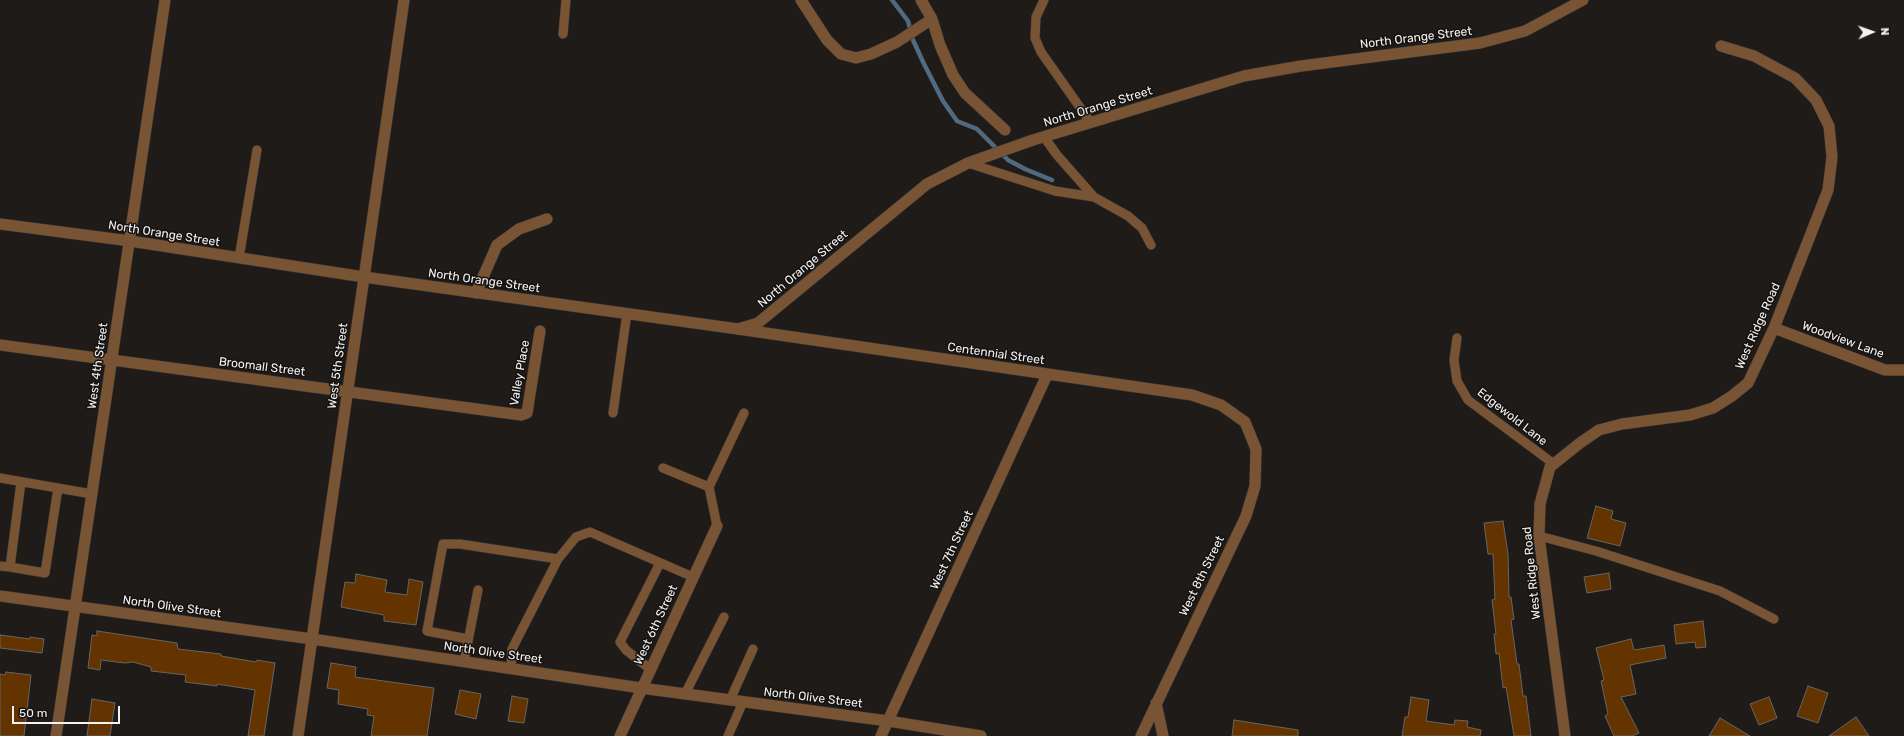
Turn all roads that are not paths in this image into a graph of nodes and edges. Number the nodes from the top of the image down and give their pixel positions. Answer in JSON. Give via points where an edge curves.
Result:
{"nodes":[{"id":1,"x":165,"y":0,"type":"edge"},
{"id":2,"x":404,"y":0,"type":"edge"},
{"id":3,"x":566,"y":0,"type":"edge"},
{"id":4,"x":801,"y":0,"type":"edge"},
{"id":5,"x":921,"y":0,"type":"edge"},
{"id":6,"x":1044,"y":0,"type":"edge"},
{"id":7,"x":1583,"y":0,"type":"edge"},
{"id":8,"x":932,"y":19,"type":"junction"},
{"id":9,"x":563,"y":34,"type":"dead end"},
{"id":10,"x":1721,"y":46,"type":"dead end"},
{"id":11,"x":1091,"y":124,"type":"junction"},
{"id":12,"x":1005,"y":130,"type":"dead end"},
{"id":13,"x":1044,"y":137,"type":"junction"},
{"id":14,"x":257,"y":150,"type":"dead end"},
{"id":15,"x":968,"y":163,"type":"junction"},
{"id":16,"x":1094,"y":197,"type":"junction"},
{"id":17,"x":547,"y":219,"type":"dead end"},
{"id":18,"x":0,"y":224,"type":"edge"},
{"id":19,"x":130,"y":241,"type":"junction"},
{"id":20,"x":1151,"y":245,"type":"dead end"},
{"id":21,"x":239,"y":258,"type":"junction"},
{"id":22,"x":364,"y":277,"type":"junction"},
{"id":23,"x":476,"y":293,"type":"junction"},
{"id":24,"x":627,"y":313,"type":"junction"},
{"id":25,"x":1774,"y":328,"type":"junction"},
{"id":26,"x":738,"y":329,"type":"junction"},
{"id":27,"x":540,"y":331,"type":"dead end"},
{"id":28,"x":1457,"y":338,"type":"dead end"},
{"id":29,"x":0,"y":344,"type":"edge"},
{"id":30,"x":112,"y":359,"type":"junction"},
{"id":31,"x":1904,"y":370,"type":"edge"},
{"id":32,"x":1047,"y":375,"type":"junction"},
{"id":33,"x":348,"y":391,"type":"junction"},
{"id":34,"x":744,"y":412,"type":"dead end"},
{"id":35,"x":613,"y":413,"type":"dead end"},
{"id":36,"x":521,"y":415,"type":"joint"},
{"id":37,"x":1244,"y":422,"type":"joint"},
{"id":38,"x":1554,"y":464,"type":"junction"},
{"id":39,"x":663,"y":468,"type":"dead end"},
{"id":40,"x":0,"y":478,"type":"edge"},
{"id":41,"x":21,"y":482,"type":"junction"},
{"id":42,"x":708,"y":487,"type":"junction"},
{"id":43,"x":58,"y":488,"type":"junction"},
{"id":44,"x":92,"y":494,"type":"junction"},
{"id":45,"x":717,"y":526,"type":"joint"},
{"id":46,"x":1539,"y":536,"type":"junction"},
{"id":47,"x":558,"y":559,"type":"junction"},
{"id":48,"x":660,"y":563,"type":"junction"},
{"id":49,"x":0,"y":566,"type":"edge"},
{"id":50,"x":10,"y":567,"type":"junction"},
{"id":51,"x":693,"y":577,"type":"junction"},
{"id":52,"x":478,"y":590,"type":"dead end"},
{"id":53,"x":0,"y":596,"type":"edge"},
{"id":54,"x":75,"y":606,"type":"junction"},
{"id":55,"x":724,"y":617,"type":"dead end"},
{"id":56,"x":1774,"y":619,"type":"dead end"},
{"id":57,"x":312,"y":639,"type":"junction"},
{"id":58,"x":468,"y":640,"type":"junction"},
{"id":59,"x":753,"y":649,"type":"dead end"},
{"id":60,"x":464,"y":662,"type":"junction"},
{"id":61,"x":511,"y":669,"type":"junction"},
{"id":62,"x":650,"y":670,"type":"junction"},
{"id":63,"x":641,"y":688,"type":"junction"},
{"id":64,"x":685,"y":694,"type":"junction"},
{"id":65,"x":730,"y":700,"type":"junction"},
{"id":66,"x":743,"y":702,"type":"junction"},
{"id":67,"x":1156,"y":703,"type":"junction"},
{"id":68,"x":888,"y":720,"type":"junction"},
{"id":69,"x":56,"y":736,"type":"edge"},
{"id":70,"x":298,"y":736,"type":"edge"},
{"id":71,"x":620,"y":736,"type":"edge"},
{"id":72,"x":728,"y":736,"type":"edge"},
{"id":73,"x":881,"y":736,"type":"edge"},
{"id":74,"x":981,"y":736,"type":"edge"},
{"id":75,"x":1141,"y":736,"type":"edge"},
{"id":76,"x":1163,"y":736,"type":"edge"},
{"id":77,"x":1565,"y":736,"type":"edge"}],
"edges":[{"from":1,"to":19,"type":"street","name":"West 4th Street"},
{"from":2,"to":22,"type":"street","name":"West 5th Street"},
{"from":3,"to":9,"type":"lane"},
{"from":4,"to":8,"type":"street","via":[[826,40],[841,54],[856,58],[897,42]]},
{"from":5,"to":8,"type":"street"},
{"from":6,"to":11,"type":"lane","via":[[1036,17],[1035,38],[1041,52]]},
{"from":7,"to":11,"type":"street","name":"North Orange Street","via":[[1525,31],[1480,43],[1244,76]]},
{"from":8,"to":12,"type":"street","via":[[953,75],[965,93]]},
{"from":10,"to":25,"type":"street","name":"West Ridge Road","via":[[1754,56],[1795,78],[1816,100],[1829,126],[1832,157],[1828,190]]},
{"from":11,"to":13,"type":"street","name":"North Orange Street"},
{"from":13,"to":15,"type":"street","name":"North Orange Street"},
{"from":13,"to":16,"type":"lane"},
{"from":14,"to":21,"type":"lane"},
{"from":15,"to":16,"type":"lane","via":[[1055,191]]},
{"from":15,"to":26,"type":"street","name":"North Orange Street","via":[[927,184],[758,323]]},
{"from":16,"to":20,"type":"lane","via":[[1128,216],[1142,228]]},
{"from":17,"to":23,"type":"street","via":[[518,229],[497,245]]},
{"from":18,"to":19,"type":"street","name":"North Orange Street"},
{"from":19,"to":21,"type":"street","name":"North Orange Street"},
{"from":19,"to":30,"type":"street","name":"West 4th Street"},
{"from":21,"to":22,"type":"street","name":"North Orange Street"},
{"from":22,"to":23,"type":"street","name":"North Orange Street"},
{"from":22,"to":33,"type":"street","name":"West 5th Street"},
{"from":23,"to":24,"type":"street","name":"North Orange Street"},
{"from":24,"to":26,"type":"street","name":"North Orange Street"},
{"from":24,"to":35,"type":"lane"},
{"from":25,"to":31,"type":"street","name":"Woodview Lane","via":[[1885,370]]},
{"from":25,"to":38,"type":"street","name":"West Ridge Road","via":[[1748,383],[1719,404],[1690,415],[1622,424],[1599,430]]},
{"from":26,"to":32,"type":"street","name":"Centennial Street"},
{"from":27,"to":36,"type":"street","name":"Valley Place","via":[[527,413]]},
{"from":28,"to":38,"type":"lane","name":"Edgewold Lane","via":[[1454,360],[1457,381],[1468,400]]},
{"from":29,"to":30,"type":"street","name":"Broomall Street"},
{"from":30,"to":33,"type":"street","name":"Broomall Street"},
{"from":30,"to":44,"type":"street","name":"West 4th Street"},
{"from":32,"to":37,"type":"street","name":"Centennial Street","via":[[1192,395],[1222,405]]},
{"from":32,"to":68,"type":"street","name":"West 7th Street"},
{"from":33,"to":36,"type":"street","name":"Broomall Street"},
{"from":33,"to":57,"type":"street","name":"West 5th Street"},
{"from":34,"to":42,"type":"lane"},
{"from":37,"to":67,"type":"street","name":"West 8th Street","via":[[1256,449],[1255,486],[1246,516]]},
{"from":38,"to":46,"type":"street","name":"West Ridge Road","via":[[1550,467],[1541,494]]},
{"from":39,"to":42,"type":"lane"},
{"from":40,"to":41,"type":"lane"},
{"from":41,"to":43,"type":"lane"},
{"from":41,"to":50,"type":"lane"},
{"from":42,"to":45,"type":"lane"},
{"from":43,"to":44,"type":"lane"},
{"from":43,"to":50,"type":"lane","via":[[45,573]]},
{"from":44,"to":54,"type":"street","name":"West 4th Street"},
{"from":45,"to":51,"type":"street","name":"West 6th Street"},
{"from":46,"to":56,"type":"lane","via":[[1720,591]]},
{"from":46,"to":77,"type":"street","name":"West Ridge Road"},
{"from":47,"to":48,"type":"lane","via":[[576,537],[590,532]]},
{"from":47,"to":58,"type":"lane","via":[[460,544],[443,544],[426,631]]},
{"from":47,"to":61,"type":"lane","via":[[512,649]]},
{"from":48,"to":51,"type":"lane"},
{"from":48,"to":62,"type":"lane","via":[[620,642]]},
{"from":49,"to":50,"type":"lane"},
{"from":51,"to":62,"type":"street","name":"West 6th Street"},
{"from":52,"to":58,"type":"lane"},
{"from":53,"to":54,"type":"street","name":"North Olive Street"},
{"from":54,"to":57,"type":"street","name":"North Olive Street"},
{"from":54,"to":69,"type":"street","name":"West 4th Street"},
{"from":55,"to":64,"type":"lane"},
{"from":57,"to":60,"type":"street","name":"North Olive Street"},
{"from":57,"to":70,"type":"street","name":"West 5th Street"},
{"from":58,"to":60,"type":"lane"},
{"from":59,"to":65,"type":"lane"},
{"from":60,"to":61,"type":"street","name":"North Olive Street"},
{"from":61,"to":63,"type":"street","name":"North Olive Street"},
{"from":62,"to":63,"type":"street","name":"West 6th Street"},
{"from":63,"to":64,"type":"street","name":"North Olive Street"},
{"from":63,"to":71,"type":"street","name":"West 6th Street"},
{"from":64,"to":65,"type":"street","name":"North Olive Street"},
{"from":65,"to":66,"type":"street","name":"North Olive Street"},
{"from":66,"to":68,"type":"street","name":"North Olive Street"},
{"from":66,"to":72,"type":"lane"},
{"from":67,"to":75,"type":"street","name":"West 8th Street"},
{"from":67,"to":76,"type":"street"},
{"from":68,"to":73,"type":"street","name":"West 7th Street"},
{"from":68,"to":74,"type":"street","name":"North Olive Street"}]}
